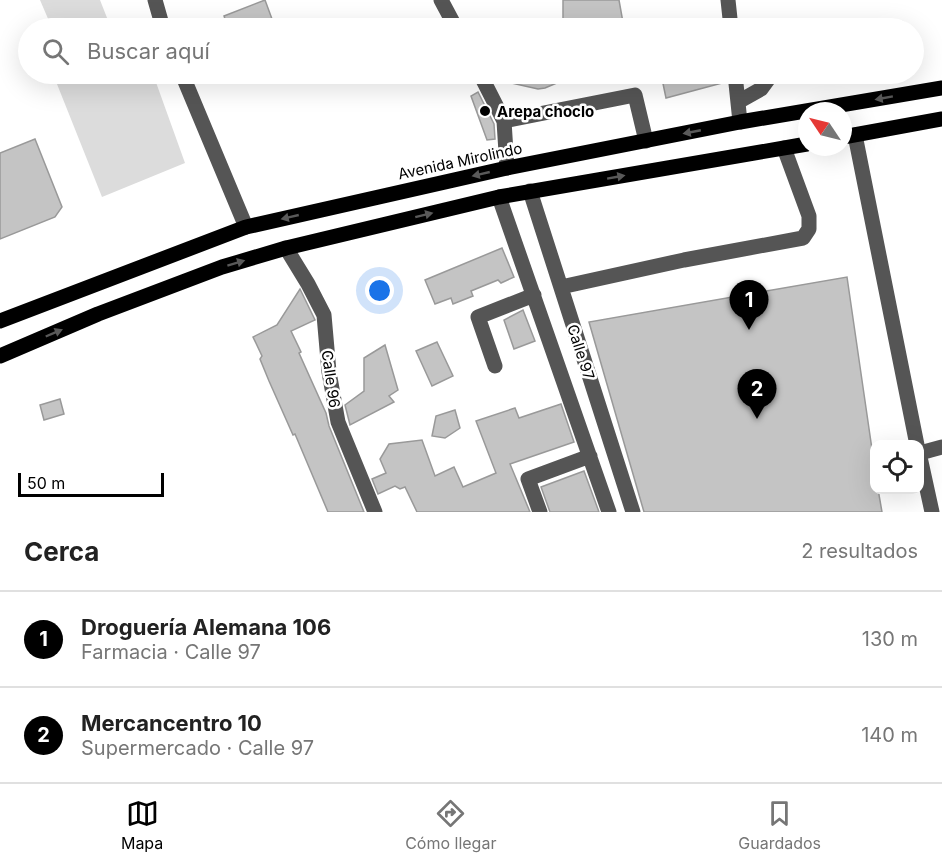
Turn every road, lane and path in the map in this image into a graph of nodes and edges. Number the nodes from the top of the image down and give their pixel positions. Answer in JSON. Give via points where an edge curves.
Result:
{"nodes":[{"id":1,"x":155,"y":0,"type":"edge"},
{"id":2,"x":441,"y":0,"type":"edge"},
{"id":3,"x":728,"y":0,"type":"edge"},
{"id":4,"x":160,"y":18,"type":"edge"},
{"id":5,"x":451,"y":18,"type":"edge"},
{"id":6,"x":730,"y":18,"type":"edge"},
{"id":7,"x":186,"y":84,"type":"edge"},
{"id":8,"x":485,"y":84,"type":"edge"},
{"id":9,"x":736,"y":84,"type":"edge"},
{"id":10,"x":765,"y":84,"type":"edge"},
{"id":11,"x":942,"y":88,"type":"edge"},
{"id":12,"x":738,"y":102,"type":"junction"},
{"id":13,"x":942,"y":119,"type":"edge"},
{"id":14,"x":504,"y":121,"type":"junction"},
{"id":15,"x":740,"y":123,"type":"junction"},
{"id":16,"x":852,"y":135,"type":"edge"},
{"id":17,"x":646,"y":141,"type":"junction"},
{"id":18,"x":798,"y":146,"type":"edge"},
{"id":19,"x":784,"y":148,"type":"junction"},
{"id":20,"x":852,"y":150,"type":"edge"},
{"id":21,"x":507,"y":168,"type":"junction"},
{"id":22,"x":530,"y":191,"type":"junction"},
{"id":23,"x":500,"y":196,"type":"junction"},
{"id":24,"x":246,"y":227,"type":"junction"},
{"id":25,"x":286,"y":248,"type":"junction"},
{"id":26,"x":561,"y":287,"type":"junction"},
{"id":27,"x":534,"y":295,"type":"junction"},
{"id":28,"x":1,"y":318,"type":"edge"},
{"id":29,"x":0,"y":356,"type":"edge"},
{"id":30,"x":495,"y":366,"type":"dead end"},
{"id":31,"x":916,"y":440,"type":"edge"},
{"id":32,"x":942,"y":447,"type":"edge"},
{"id":33,"x":924,"y":454,"type":"edge"},
{"id":34,"x":590,"y":456,"type":"junction"},
{"id":35,"x":924,"y":474,"type":"edge"},
{"id":36,"x":375,"y":512,"type":"edge"},
{"id":37,"x":540,"y":512,"type":"edge"},
{"id":38,"x":609,"y":512,"type":"edge"},
{"id":39,"x":633,"y":512,"type":"edge"},
{"id":40,"x":932,"y":512,"type":"edge"}],
"edges":[{"from":1,"to":4,"type":"street"},
{"from":2,"to":5,"type":"street"},
{"from":3,"to":6,"type":"street"},
{"from":7,"to":24,"type":"street"},
{"from":8,"to":14,"type":"street"},
{"from":9,"to":12,"type":"street"},
{"from":10,"to":12,"type":"street"},
{"from":11,"to":15,"type":"main road","name":"Avenida Mirolindo","one_way":true},
{"from":12,"to":15,"type":"street"},
{"from":13,"to":16,"type":"main road"},
{"from":14,"to":17,"type":"street","via":[[635,95]]},
{"from":14,"to":21,"type":"street"},
{"from":15,"to":17,"type":"main road","name":"Avenida Mirolindo","one_way":true},
{"from":17,"to":21,"type":"main road","name":"Avenida Mirolindo"},
{"from":18,"to":19,"type":"main road"},
{"from":22,"to":19,"type":"main road","one_way":true},
{"from":19,"to":26,"type":"street","via":[[808,216],[809,229],[803,238]]},
{"from":20,"to":31,"type":"street"},
{"from":21,"to":24,"type":"main road","name":"Avenida Mirolindo","one_way":true},
{"from":22,"to":23,"type":"main road"},
{"from":22,"to":26,"type":"street","name":"Calle 97"},
{"from":25,"to":23,"type":"main road","one_way":true},
{"from":23,"to":27,"type":"street"},
{"from":24,"to":28,"type":"main road","name":"Avenida Mirolindo"},
{"from":29,"to":25,"type":"main road","one_way":true,"via":[[222,267]]},
{"from":25,"to":36,"type":"street","name":"Calle 96","via":[[324,315],[338,422]]},
{"from":26,"to":39,"type":"street","name":"Calle 97"},
{"from":27,"to":30,"type":"street","via":[[478,317]]},
{"from":27,"to":34,"type":"street"},
{"from":32,"to":33,"type":"street"},
{"from":34,"to":37,"type":"street","via":[[528,479]]},
{"from":34,"to":38,"type":"street"},
{"from":35,"to":40,"type":"street"}]}
